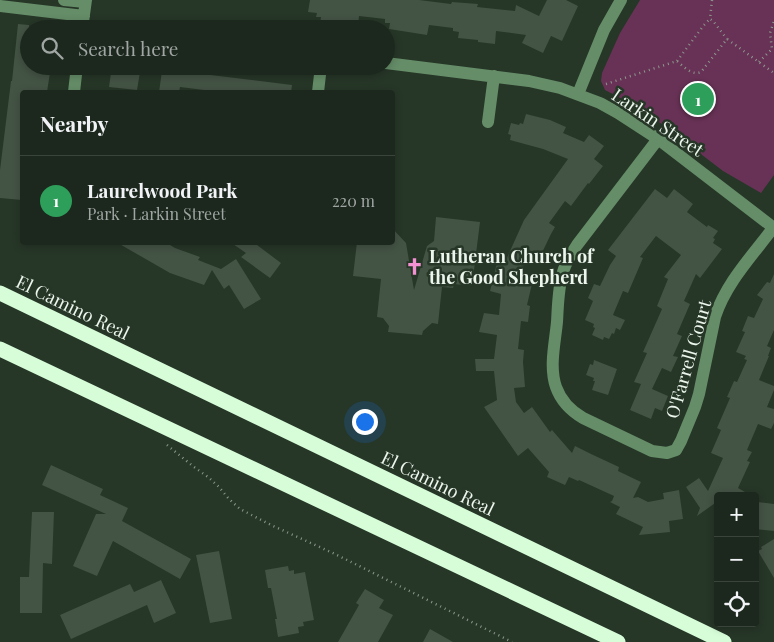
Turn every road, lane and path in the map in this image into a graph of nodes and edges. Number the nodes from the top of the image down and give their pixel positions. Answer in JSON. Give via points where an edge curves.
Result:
{"nodes":[{"id":1,"x":64,"y":0,"type":"edge"},
{"id":2,"x":621,"y":0,"type":"edge"},
{"id":3,"x":712,"y":0,"type":"edge"},
{"id":4,"x":86,"y":1,"type":"edge"},
{"id":5,"x":0,"y":6,"type":"edge"},
{"id":6,"x":710,"y":19,"type":"junction"},
{"id":7,"x":65,"y":20,"type":"edge"},
{"id":8,"x":84,"y":20,"type":"edge"},
{"id":9,"x":774,"y":21,"type":"edge"},
{"id":10,"x":726,"y":39,"type":"junction"},
{"id":11,"x":677,"y":61,"type":"junction"},
{"id":12,"x":760,"y":62,"type":"junction"},
{"id":13,"x":395,"y":65,"type":"edge"},
{"id":14,"x":774,"y":73,"type":"edge"},
{"id":15,"x":76,"y":75,"type":"edge"},
{"id":16,"x":320,"y":75,"type":"edge"},
{"id":17,"x":494,"y":76,"type":"junction"},
{"id":18,"x":606,"y":84,"type":"dead end"},
{"id":19,"x":74,"y":90,"type":"edge"},
{"id":20,"x":318,"y":90,"type":"edge"},
{"id":21,"x":578,"y":94,"type":"junction"},
{"id":22,"x":488,"y":122,"type":"dead end"},
{"id":23,"x":658,"y":138,"type":"junction"},
{"id":24,"x":774,"y":228,"type":"edge"},
{"id":25,"x":0,"y":293,"type":"edge"},
{"id":26,"x":0,"y":349,"type":"edge"},
{"id":27,"x":166,"y":428,"type":"junction"},
{"id":28,"x":512,"y":642,"type":"edge"},
{"id":29,"x":618,"y":642,"type":"edge"},
{"id":30,"x":724,"y":642,"type":"edge"}],
"edges":[{"from":1,"to":4,"type":"street"},
{"from":2,"to":21,"type":"street","via":[[604,30]]},
{"from":3,"to":6,"type":"path"},
{"from":4,"to":8,"type":"street"},
{"from":5,"to":7,"type":"street"},
{"from":6,"to":10,"type":"path"},
{"from":6,"to":11,"type":"path"},
{"from":9,"to":12,"type":"path","via":[[770,33],[772,48]]},
{"from":10,"to":11,"type":"path","via":[[699,74],[694,74]]},
{"from":10,"to":12,"type":"path"},
{"from":11,"to":18,"type":"path"},
{"from":12,"to":14,"type":"path"},
{"from":13,"to":17,"type":"street","name":"Larkin Street"},
{"from":15,"to":19,"type":"street"},
{"from":16,"to":20,"type":"street"},
{"from":17,"to":21,"type":"street","name":"Larkin Street","via":[[544,84]]},
{"from":17,"to":22,"type":"street"},
{"from":21,"to":23,"type":"street","name":"Larkin Street","via":[[600,103]]},
{"from":23,"to":24,"type":"street","name":"Larkin Street"},
{"from":23,"to":24,"type":"street","name":"O'Farrell Court","via":[[577,245],[563,274],[553,372],[561,397],[574,412],[652,451],[667,453],[676,450],[695,407],[723,296]]},
{"from":25,"to":30,"type":"highway","name":"El Camino Real"},
{"from":26,"to":27,"type":"highway"},
{"from":27,"to":28,"type":"path","via":[[160,440],[208,477],[240,508]]},
{"from":27,"to":29,"type":"highway"}]}
